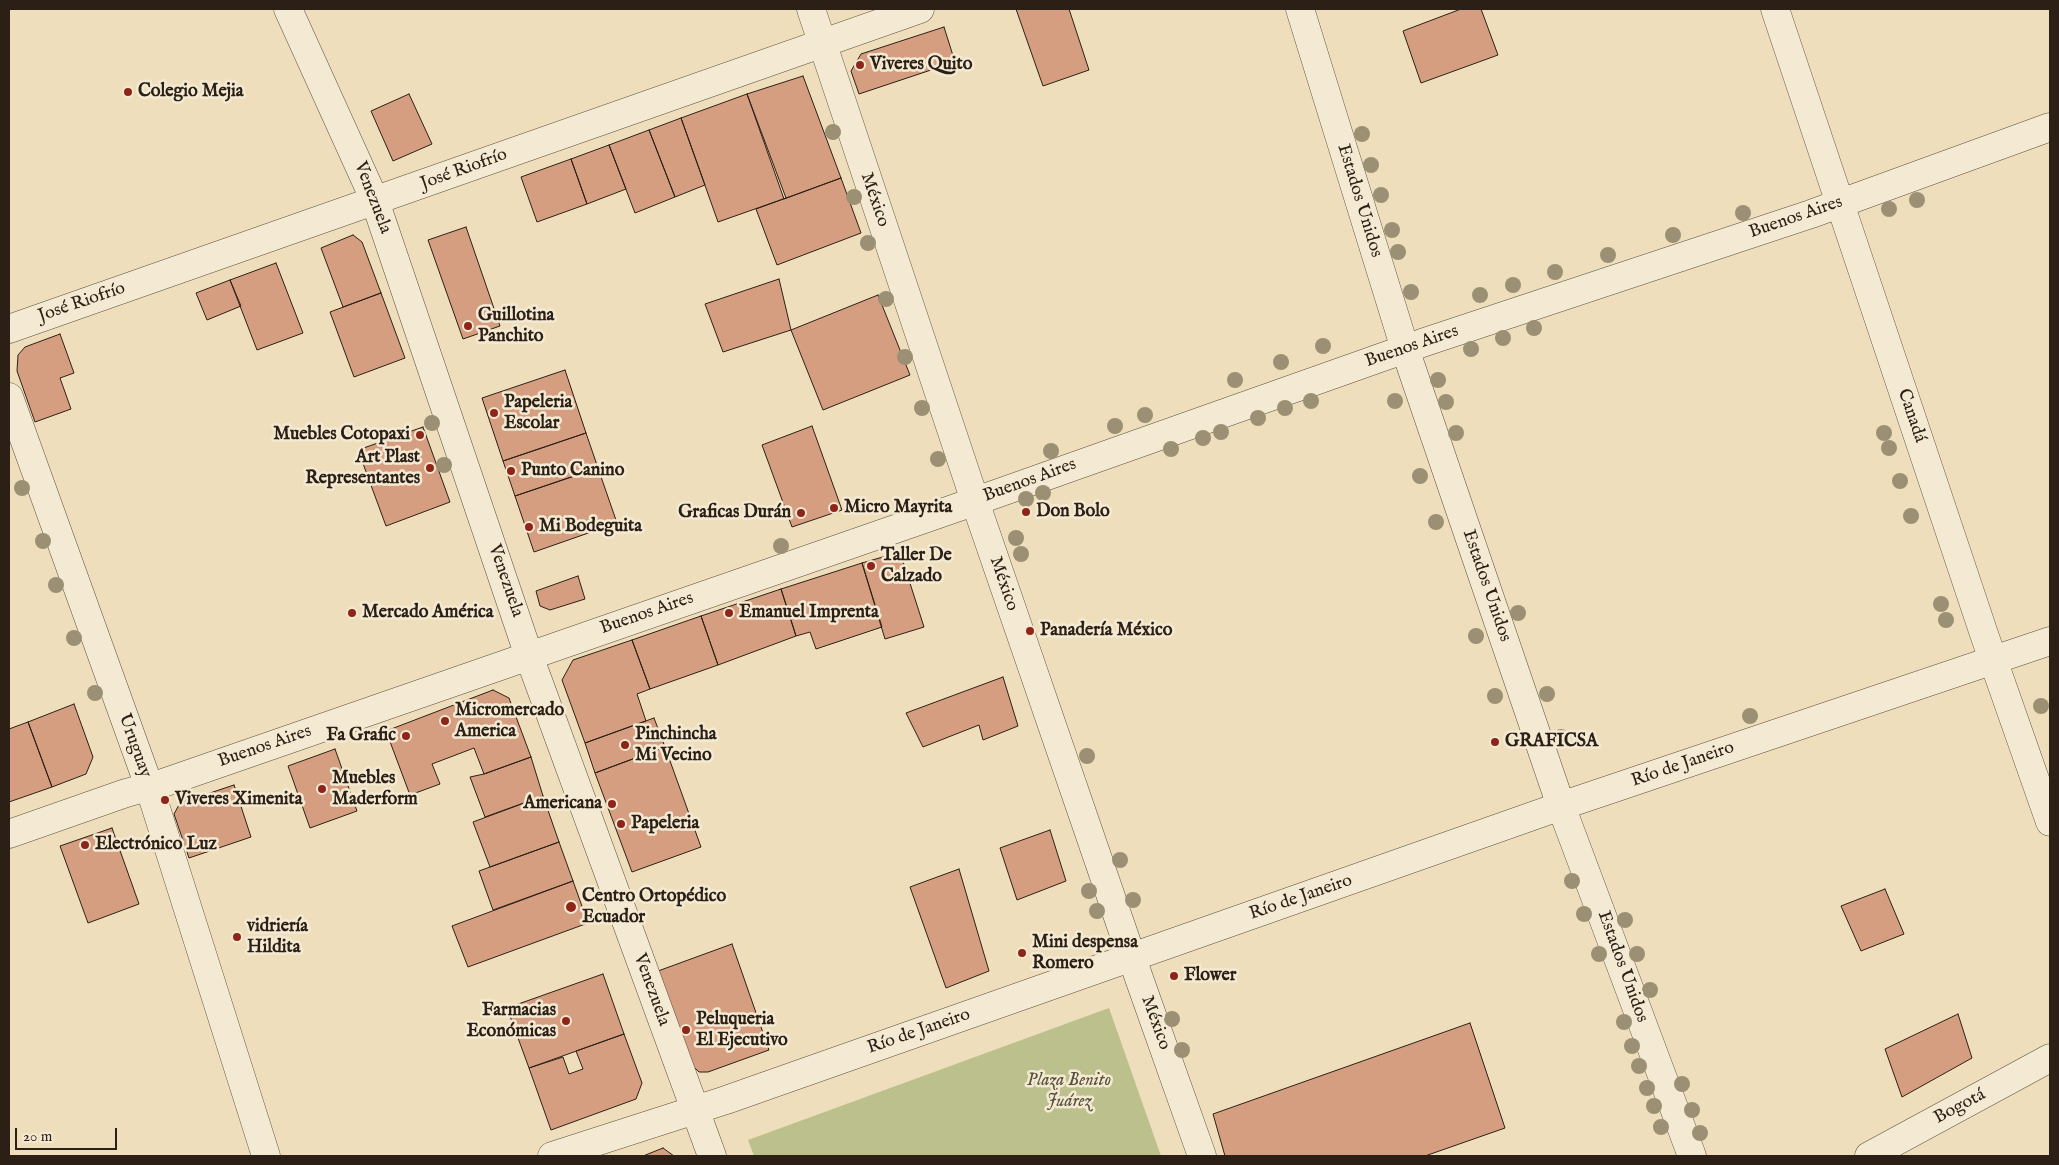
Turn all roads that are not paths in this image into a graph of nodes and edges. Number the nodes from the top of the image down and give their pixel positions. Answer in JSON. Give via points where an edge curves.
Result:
{"nodes":[{"id":1,"x":288,"y":9,"type":"edge"},
{"id":2,"x":812,"y":9,"type":"edge"},
{"id":3,"x":920,"y":9,"type":"edge"},
{"id":4,"x":1300,"y":9,"type":"edge"},
{"id":5,"x":1775,"y":9,"type":"edge"},
{"id":6,"x":822,"y":42,"type":"junction"},
{"id":7,"x":2050,"y":127,"type":"edge"},
{"id":8,"x":375,"y":201,"type":"junction"},
{"id":9,"x":1840,"y":203,"type":"junction"},
{"id":10,"x":9,"y":329,"type":"edge"},
{"id":11,"x":1405,"y":349,"type":"junction"},
{"id":12,"x":9,"y":396,"type":"edge"},
{"id":13,"x":976,"y":501,"type":"junction"},
{"id":14,"x":2050,"y":641,"type":"edge"},
{"id":15,"x":529,"y":656,"type":"junction"},
{"id":16,"x":1993,"y":659,"type":"junction"},
{"id":17,"x":149,"y":786,"type":"junction"},
{"id":18,"x":1561,"y":806,"type":"junction"},
{"id":19,"x":2050,"y":822,"type":"edge"},
{"id":20,"x":9,"y":834,"type":"edge"},
{"id":21,"x":1132,"y":958,"type":"junction"},
{"id":22,"x":2050,"y":1058,"type":"edge"},
{"id":23,"x":696,"y":1108,"type":"junction"},
{"id":24,"x":266,"y":1156,"type":"edge"},
{"id":25,"x":552,"y":1156,"type":"edge"},
{"id":26,"x":712,"y":1156,"type":"edge"},
{"id":27,"x":1202,"y":1156,"type":"edge"},
{"id":28,"x":1692,"y":1156,"type":"edge"},
{"id":29,"x":1869,"y":1156,"type":"edge"}],
"edges":[{"from":1,"to":8,"type":"street","name":"Venezuela"},
{"from":2,"to":6,"type":"street","name":"México"},
{"from":3,"to":6,"type":"street","name":"José Riofrío"},
{"from":4,"to":11,"type":"street","name":"Estados Unidos"},
{"from":5,"to":9,"type":"street","name":"Canadá"},
{"from":6,"to":8,"type":"street","name":"José Riofrío"},
{"from":6,"to":13,"type":"street","name":"México"},
{"from":7,"to":9,"type":"street","name":"Buenos Aires"},
{"from":8,"to":10,"type":"street","name":"José Riofrío"},
{"from":8,"to":15,"type":"street","name":"Venezuela"},
{"from":9,"to":11,"type":"street","name":"Buenos Aires"},
{"from":9,"to":16,"type":"street","name":"Canadá"},
{"from":11,"to":13,"type":"street","name":"Buenos Aires"},
{"from":11,"to":18,"type":"street","name":"Estados Unidos"},
{"from":12,"to":17,"type":"street","name":"Uruguay"},
{"from":13,"to":15,"type":"street","name":"Buenos Aires"},
{"from":13,"to":21,"type":"street","name":"México"},
{"from":14,"to":16,"type":"street","name":"Río de Janeiro"},
{"from":15,"to":17,"type":"street","name":"Buenos Aires"},
{"from":15,"to":23,"type":"street","name":"Venezuela","via":[[687,1091]]},
{"from":16,"to":18,"type":"street","name":"Río de Janeiro"},
{"from":16,"to":19,"type":"street","name":"Canadá"},
{"from":17,"to":20,"type":"street","name":"Buenos Aires"},
{"from":17,"to":24,"type":"street","name":"Uruguay"},
{"from":18,"to":21,"type":"street","name":"Río de Janeiro"},
{"from":18,"to":28,"type":"street","name":"Estados Unidos"},
{"from":21,"to":23,"type":"street","name":"Río de Janeiro"},
{"from":21,"to":27,"type":"street","name":"México"},
{"from":22,"to":29,"type":"street","name":"Bogotá"},
{"from":23,"to":25,"type":"street","name":"Río de Janeiro"},
{"from":23,"to":26,"type":"street","name":"Venezuela"}]}
